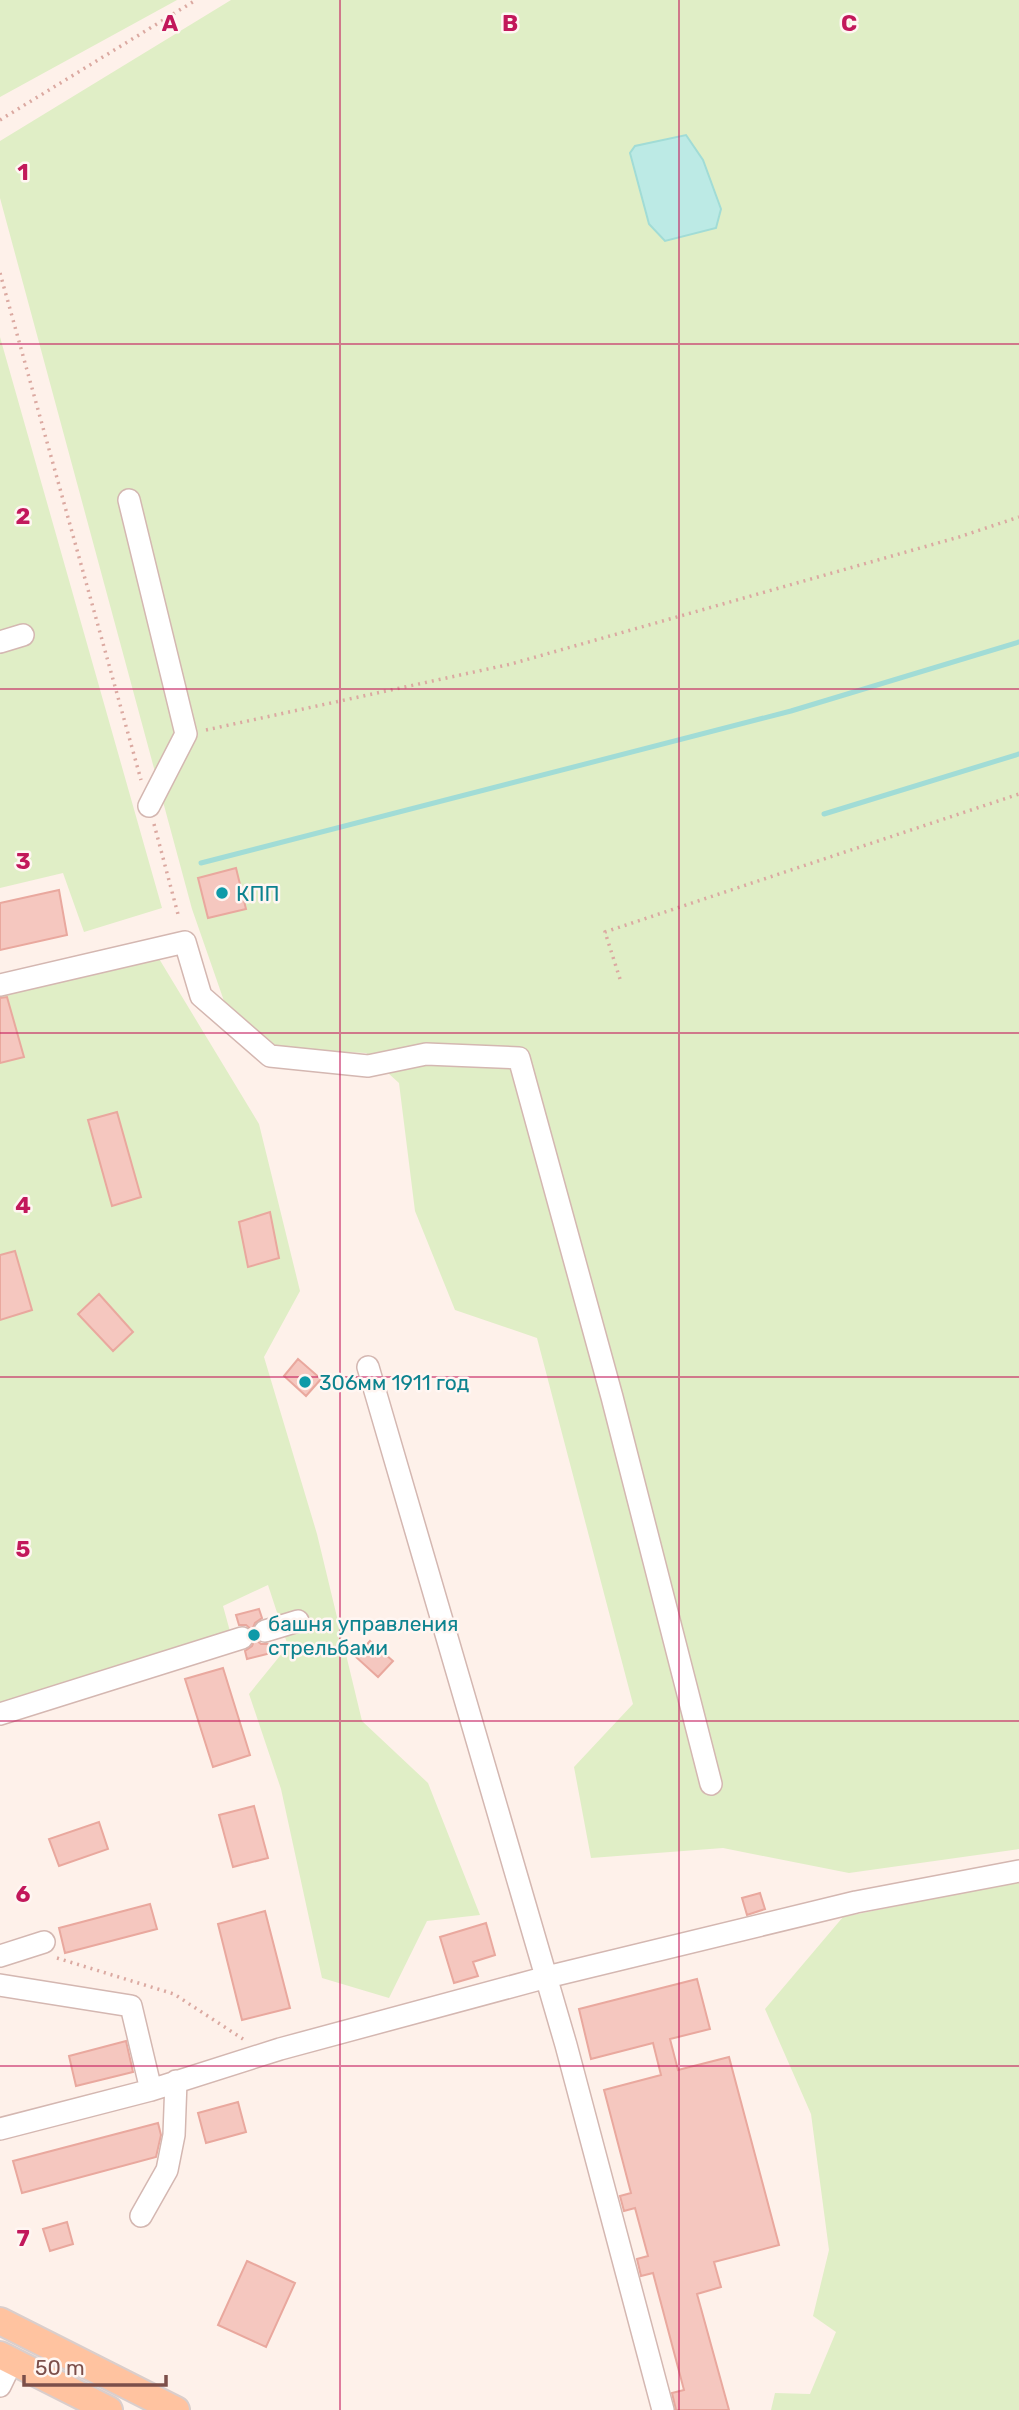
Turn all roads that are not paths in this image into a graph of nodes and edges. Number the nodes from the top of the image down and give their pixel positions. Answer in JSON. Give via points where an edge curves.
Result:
{"nodes":[{"id":1,"x":129,"y":500,"type":"dead end"},
{"id":2,"x":23,"y":635,"type":"dead end"},
{"id":3,"x":0,"y":642,"type":"edge"},
{"id":4,"x":149,"y":806,"type":"road end"},
{"id":5,"x":0,"y":985,"type":"edge"},
{"id":6,"x":368,"y":1367,"type":"dead end"},
{"id":7,"x":298,"y":1621,"type":"dead end"},
{"id":8,"x":265,"y":1631,"type":"dead end"},
{"id":9,"x":242,"y":1638,"type":"dead end"},
{"id":10,"x":0,"y":1714,"type":"edge"},
{"id":11,"x":711,"y":1784,"type":"dead end"},
{"id":12,"x":1019,"y":1871,"type":"edge"},
{"id":13,"x":34,"y":1945,"type":"road end"},
{"id":14,"x":0,"y":1956,"type":"edge"},
{"id":15,"x":547,"y":1977,"type":"junction"},
{"id":16,"x":0,"y":1985,"type":"edge"},
{"id":17,"x":176,"y":2081,"type":"junction"},
{"id":18,"x":151,"y":2090,"type":"junction"},
{"id":19,"x":0,"y":2129,"type":"edge"},
{"id":20,"x":141,"y":2216,"type":"dead end"},
{"id":21,"x":0,"y":2321,"type":"edge"},
{"id":22,"x":6,"y":2358,"type":"edge"},
{"id":23,"x":0,"y":2386,"type":"edge"},
{"id":24,"x":110,"y":2410,"type":"edge"},
{"id":25,"x":176,"y":2410,"type":"edge"},
{"id":26,"x":663,"y":2410,"type":"edge"}],
"edges":[{"from":1,"to":4,"type":"lane","via":[[186,734]]},
{"from":2,"to":3,"type":"lane"},
{"from":5,"to":11,"type":"lane","via":[[185,942],[201,996],[270,1056],[368,1066],[426,1054],[519,1058]]},
{"from":6,"to":15,"type":"lane"},
{"from":7,"to":8,"type":"lane"},
{"from":9,"to":10,"type":"lane"},
{"from":12,"to":15,"type":"lane","via":[[856,1902]]},
{"from":13,"to":14,"type":"lane"},
{"from":15,"to":17,"type":"lane"},
{"from":15,"to":26,"type":"lane"},
{"from":16,"to":18,"type":"lane","via":[[131,2006]]},
{"from":17,"to":18,"type":"lane"},
{"from":17,"to":20,"type":"lane","via":[[167,2170]]},
{"from":18,"to":19,"type":"lane"},
{"from":21,"to":25,"type":"main road"},
{"from":22,"to":23,"type":"lane"},
{"from":22,"to":24,"type":"main road"}]}
